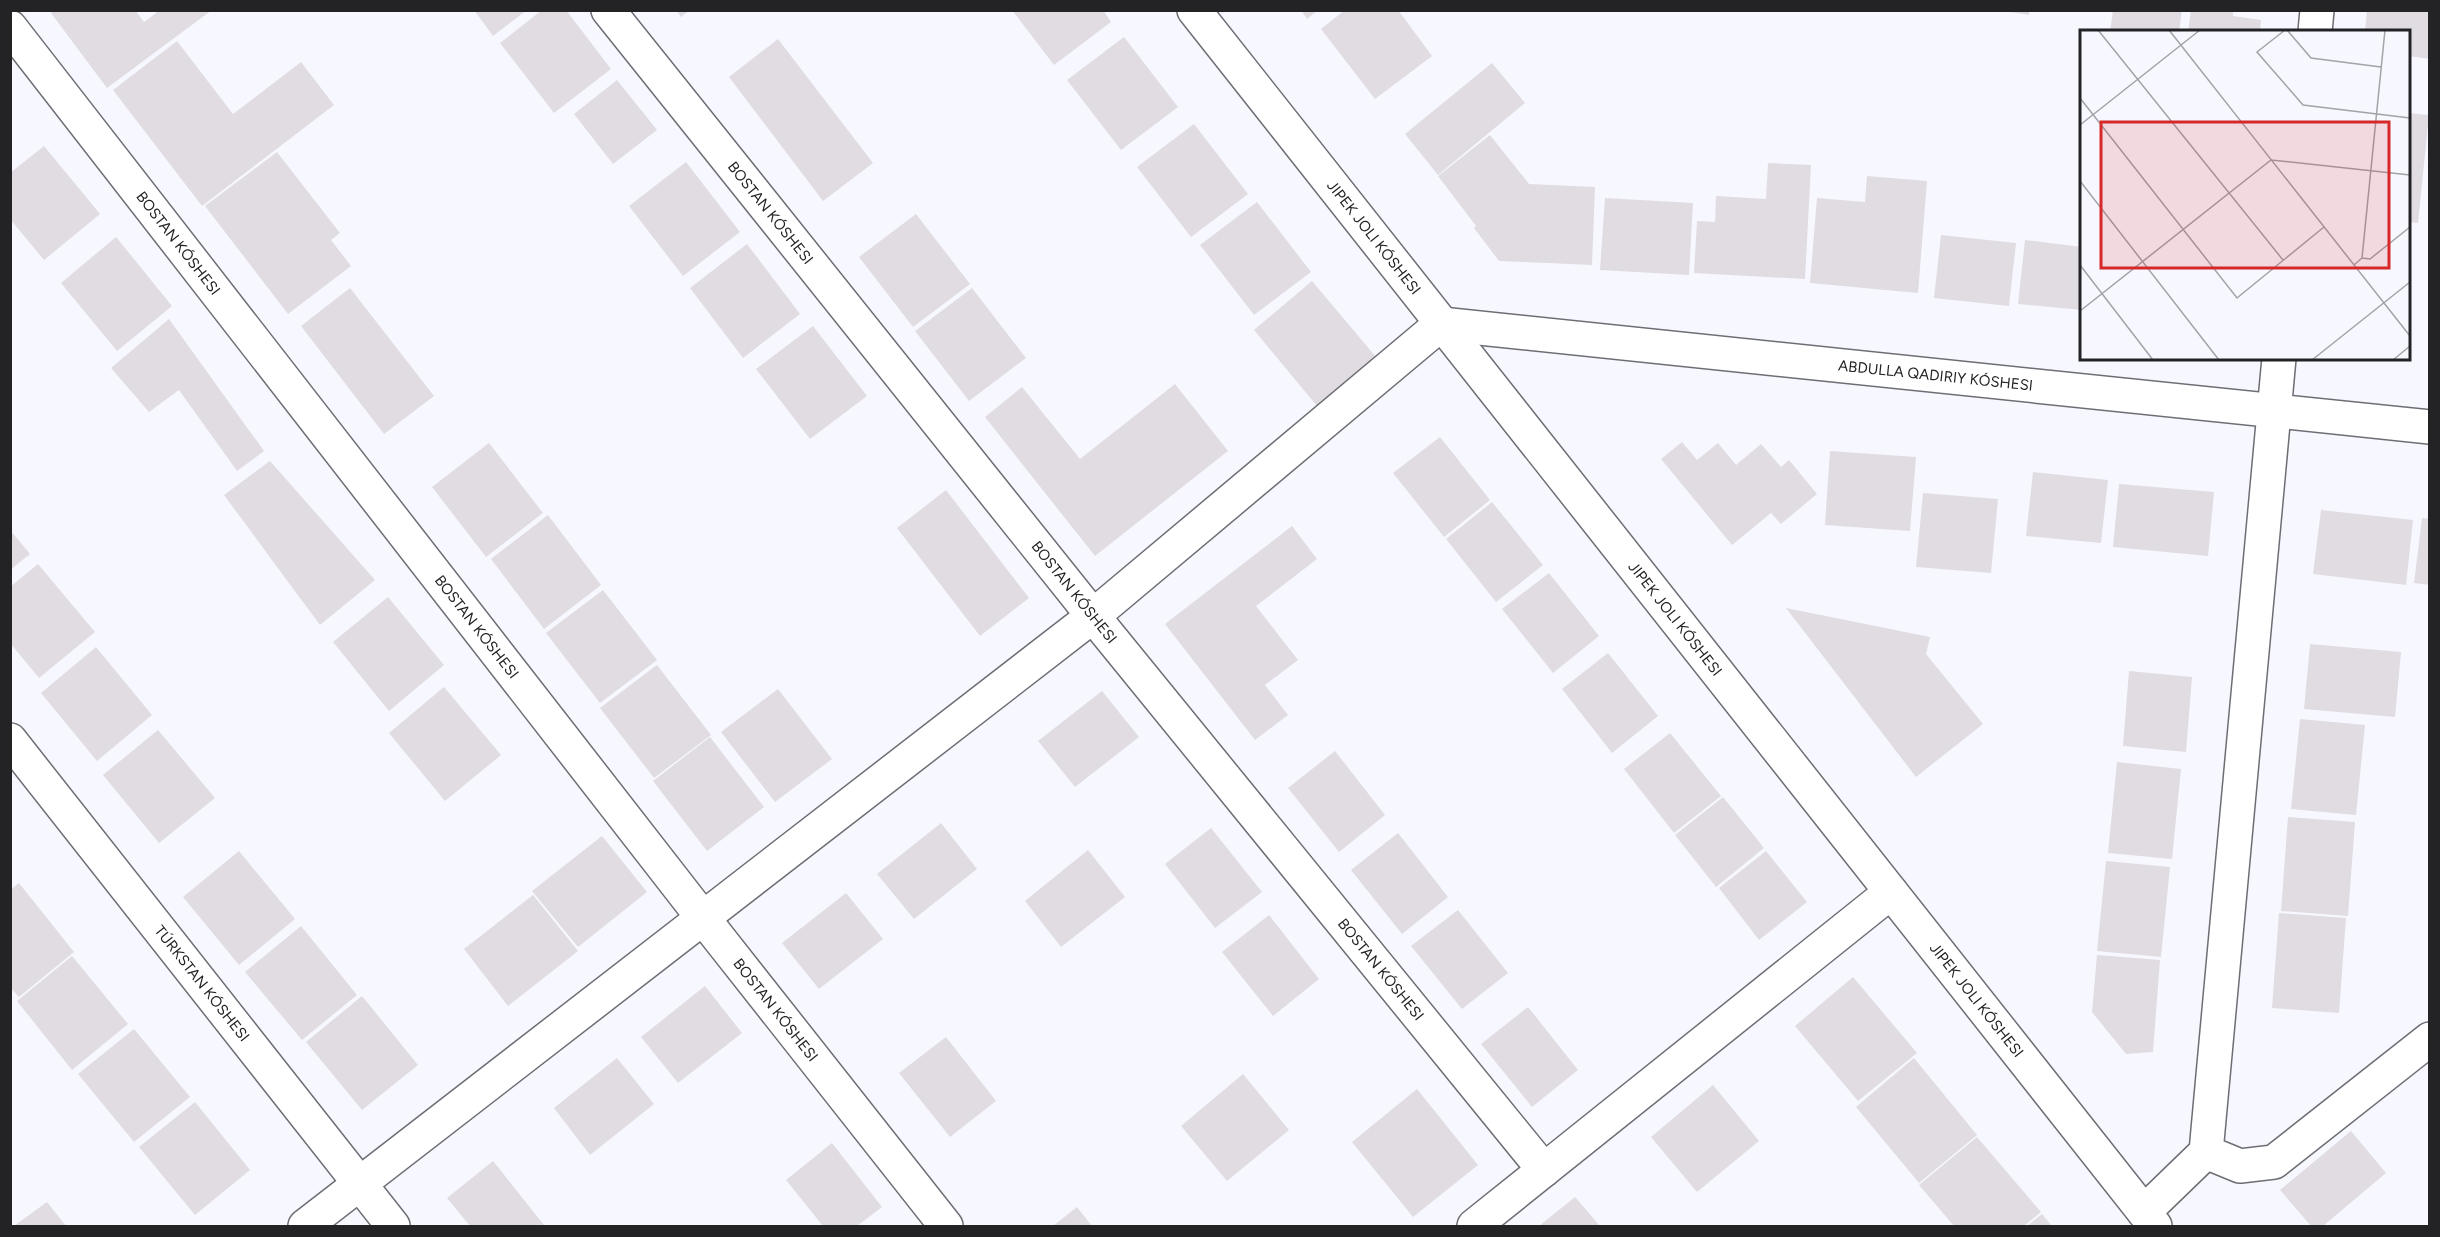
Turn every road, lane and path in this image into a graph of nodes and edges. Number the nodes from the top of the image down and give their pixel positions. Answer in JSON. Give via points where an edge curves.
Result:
{"nodes":[{"id":1,"x":608,"y":10,"type":"edge"},
{"id":2,"x":1194,"y":10,"type":"edge"},
{"id":3,"x":2317,"y":10,"type":"edge"},
{"id":4,"x":10,"y":27,"type":"edge"},
{"id":5,"x":2315,"y":30,"type":"edge"},
{"id":6,"x":1442,"y":324,"type":"junction"},
{"id":7,"x":2279,"y":360,"type":"edge"},
{"id":8,"x":2273,"y":410,"type":"junction"},
{"id":9,"x":2430,"y":427,"type":"edge"},
{"id":10,"x":1093,"y":616,"type":"junction"},
{"id":11,"x":10,"y":740,"type":"edge"},
{"id":12,"x":1891,"y":892,"type":"junction"},
{"id":13,"x":702,"y":918,"type":"junction"},
{"id":14,"x":2430,"y":1039,"type":"edge"},
{"id":15,"x":2206,"y":1152,"type":"junction"},
{"id":16,"x":1544,"y":1170,"type":"junction"},
{"id":17,"x":360,"y":1184,"type":"junction"},
{"id":18,"x":2150,"y":1219,"type":"edge"},
{"id":19,"x":305,"y":1227,"type":"edge"},
{"id":20,"x":393,"y":1227,"type":"edge"},
{"id":21,"x":946,"y":1227,"type":"edge"},
{"id":22,"x":1474,"y":1227,"type":"edge"}],
"edges":[{"from":1,"to":10,"type":"street","name":"BOSTAN KÓSHESI"},
{"from":2,"to":6,"type":"street"},
{"from":3,"to":5,"type":"street"},
{"from":4,"to":13,"type":"street","name":"BOSTAN KÓSHESI"},
{"from":6,"to":8,"type":"street"},
{"from":6,"to":10,"type":"street"},
{"from":6,"to":12,"type":"street"},
{"from":7,"to":8,"type":"street"},
{"from":8,"to":9,"type":"street"},
{"from":8,"to":15,"type":"street"},
{"from":10,"to":13,"type":"street"},
{"from":10,"to":16,"type":"street","name":"BOSTAN KÓSHESI"},
{"from":11,"to":17,"type":"street","name":"TÚRKSTAN KÓSHESI"},
{"from":12,"to":16,"type":"street"},
{"from":12,"to":18,"type":"street"},
{"from":13,"to":17,"type":"street"},
{"from":13,"to":21,"type":"street","name":"BOSTAN KÓSHESI"},
{"from":14,"to":15,"type":"street","via":[[2274,1162],[2240,1166]]},
{"from":15,"to":18,"type":"street"},
{"from":16,"to":22,"type":"street"},
{"from":17,"to":19,"type":"street"},
{"from":17,"to":20,"type":"street","name":"TÚRKSTAN KÓSHESI"}]}
